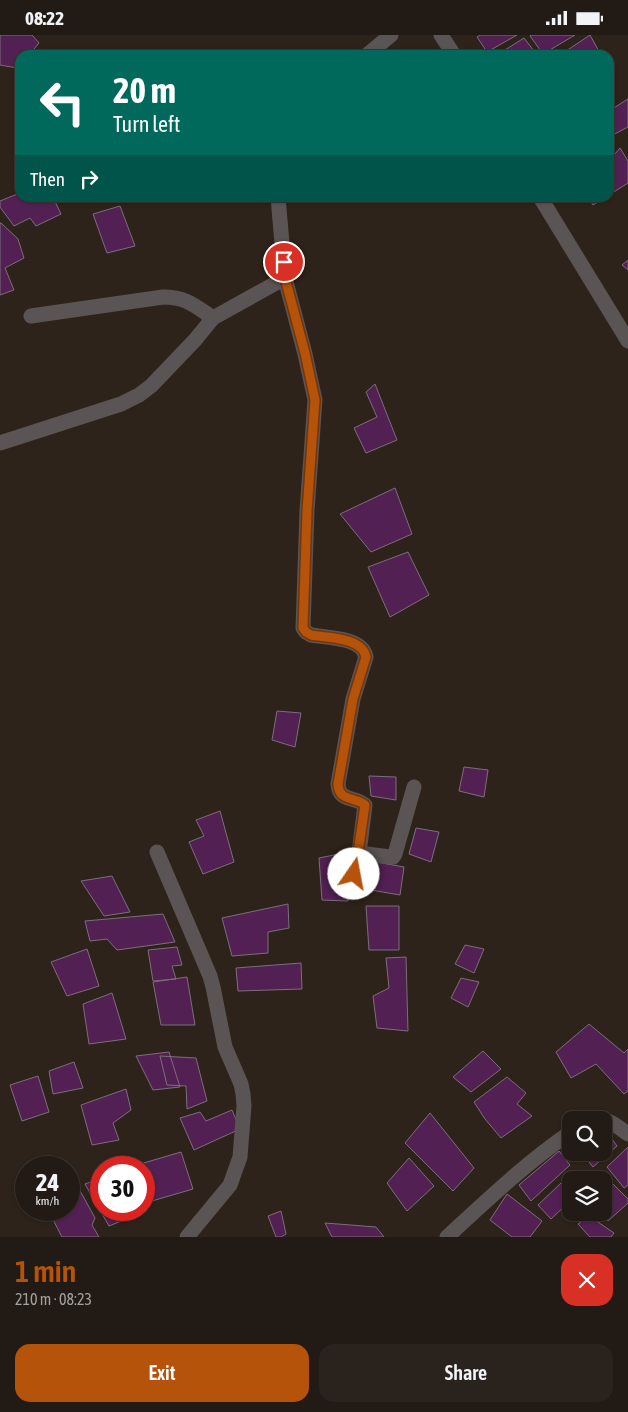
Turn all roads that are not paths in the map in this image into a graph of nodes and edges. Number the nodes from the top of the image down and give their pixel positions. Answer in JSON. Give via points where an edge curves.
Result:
{"nodes":[{"id":1,"x":391,"y":35,"type":"edge"},
{"id":2,"x":441,"y":35,"type":"edge"},
{"id":3,"x":373,"y":50,"type":"edge"},
{"id":4,"x":451,"y":50,"type":"edge"},
{"id":5,"x":278,"y":202,"type":"edge"},
{"id":6,"x":543,"y":202,"type":"edge"},
{"id":7,"x":285,"y":278,"type":"junction"},
{"id":8,"x":32,"y":316,"type":"dead end"},
{"id":9,"x":212,"y":318,"type":"junction"},
{"id":10,"x":628,"y":341,"type":"edge"},
{"id":11,"x":0,"y":443,"type":"edge"},
{"id":12,"x":414,"y":787,"type":"dead end"},
{"id":13,"x":157,"y":851,"type":"dead end"},
{"id":14,"x":358,"y":853,"type":"junction"},
{"id":15,"x":354,"y":874,"type":"dead end"},
{"id":16,"x":612,"y":1124,"type":"edge"},
{"id":17,"x":628,"y":1135,"type":"edge"},
{"id":18,"x":562,"y":1138,"type":"edge"},
{"id":19,"x":187,"y":1237,"type":"edge"},
{"id":20,"x":447,"y":1237,"type":"edge"}],
"edges":[{"from":1,"to":3,"type":"street"},
{"from":2,"to":4,"type":"street"},
{"from":5,"to":7,"type":"street"},
{"from":6,"to":10,"type":"street"},
{"from":7,"to":9,"type":"street"},
{"from":7,"to":14,"type":"street","via":[[315,400],[303,628],[311,635],[352,641],[362,648],[366,657],[353,699],[338,784],[340,793],[365,805]]},
{"from":8,"to":9,"type":"street","via":[[176,297]]},
{"from":9,"to":11,"type":"street","via":[[140,395]]},
{"from":12,"to":14,"type":"street","via":[[393,857]]},
{"from":13,"to":19,"type":"street","via":[[214,987],[225,1047],[241,1084],[244,1106],[240,1157],[235,1175]]},
{"from":14,"to":15,"type":"street"},
{"from":16,"to":17,"type":"street"},
{"from":18,"to":20,"type":"street","via":[[544,1150]]}]}
